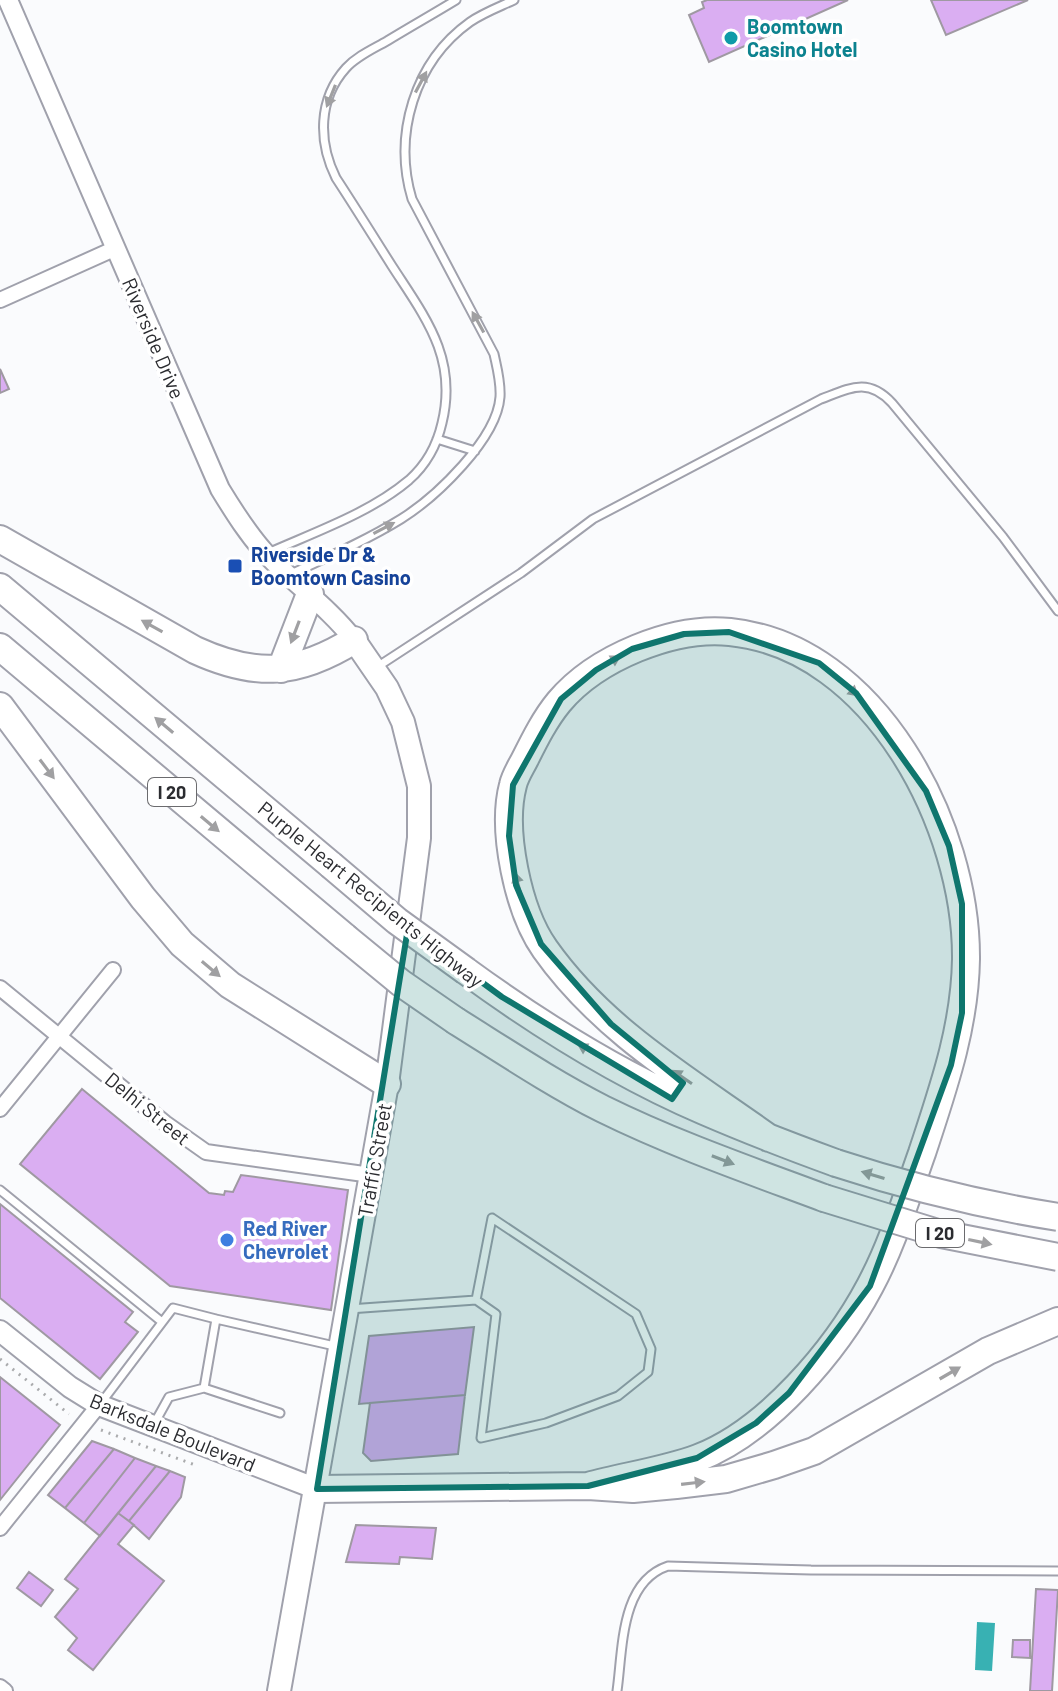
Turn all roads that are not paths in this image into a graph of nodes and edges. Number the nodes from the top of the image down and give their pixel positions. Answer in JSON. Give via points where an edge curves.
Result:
{"nodes":[{"id":1,"x":8,"y":0,"type":"edge"},
{"id":2,"x":456,"y":0,"type":"edge"},
{"id":3,"x":514,"y":0,"type":"edge"},
{"id":4,"x":116,"y":248,"type":"junction"},
{"id":5,"x":0,"y":300,"type":"edge"},
{"id":6,"x":437,"y":439,"type":"junction"},
{"id":7,"x":475,"y":451,"type":"junction"},
{"id":8,"x":0,"y":539,"type":"edge"},
{"id":9,"x":267,"y":554,"type":"junction"},
{"id":10,"x":289,"y":575,"type":"junction"},
{"id":11,"x":0,"y":587,"type":"edge"},
{"id":12,"x":310,"y":594,"type":"junction"},
{"id":13,"x":1058,"y":611,"type":"edge"},
{"id":14,"x":354,"y":640,"type":"junction"},
{"id":15,"x":0,"y":647,"type":"edge"},
{"id":16,"x":375,"y":668,"type":"junction"},
{"id":17,"x":281,"y":669,"type":"junction"},
{"id":18,"x":0,"y":706,"type":"edge"},
{"id":19,"x":113,"y":970,"type":"dead end"},
{"id":20,"x":0,"y":988,"type":"edge"},
{"id":21,"x":59,"y":1037,"type":"junction"},
{"id":22,"x":387,"y":1084,"type":"junction"},
{"id":23,"x":0,"y":1109,"type":"edge"},
{"id":24,"x":769,"y":1138,"type":"junction"},
{"id":25,"x":371,"y":1175,"type":"junction"},
{"id":26,"x":0,"y":1190,"type":"edge"},
{"id":27,"x":1058,"y":1217,"type":"edge"},
{"id":28,"x":1058,"y":1257,"type":"edge"},
{"id":29,"x":476,"y":1300,"type":"junction"},
{"id":30,"x":348,"y":1309,"type":"junction"},
{"id":31,"x":216,"y":1319,"type":"junction"},
{"id":32,"x":1058,"y":1321,"type":"edge"},
{"id":33,"x":162,"y":1322,"type":"junction"},
{"id":34,"x":0,"y":1331,"type":"edge"},
{"id":35,"x":342,"y":1348,"type":"junction"},
{"id":36,"x":204,"y":1388,"type":"junction"},
{"id":37,"x":99,"y":1405,"type":"junction"},
{"id":38,"x":280,"y":1413,"type":"dead end"},
{"id":39,"x":153,"y":1426,"type":"junction"},
{"id":40,"x":588,"y":1486,"type":"junction"},
{"id":41,"x":317,"y":1489,"type":"junction"},
{"id":42,"x":2,"y":1523,"type":"edge"},
{"id":43,"x":1058,"y":1571,"type":"edge"},
{"id":44,"x":0,"y":1687,"type":"edge"},
{"id":45,"x":5,"y":1691,"type":"edge"},
{"id":46,"x":279,"y":1691,"type":"edge"},
{"id":47,"x":617,"y":1691,"type":"edge"}],
"edges":[{"from":1,"to":4,"type":"street","name":"Riverside Drive"},
{"from":2,"to":6,"type":"lane","one_way":true,"via":[[345,69],[329,97],[322,135],[336,178],[437,342],[447,395]]},
{"from":7,"to":3,"type":"lane","one_way":true,"via":[[499,405],[497,365],[412,199],[405,147],[415,94],[442,49],[467,24]]},
{"from":4,"to":5,"type":"street"},
{"from":4,"to":9,"type":"street","name":"Riverside Drive","via":[[220,489]]},
{"from":6,"to":7,"type":"lane"},
{"from":6,"to":9,"type":"lane","via":[[419,470],[396,489]]},
{"from":10,"to":7,"type":"lane","one_way":true,"via":[[402,518]]},
{"from":17,"to":8,"type":"highway","one_way":true,"via":[[246,668],[195,650]]},
{"from":9,"to":10,"type":"street","name":"Riverside Drive"},
{"from":10,"to":12,"type":"street","name":"Riverside Drive"},
{"from":24,"to":11,"type":"highway","name":"Purple Heart Recipients Highway","number":"I 20","one_way":true,"bridge":true,"via":[[626,1072],[466,971],[397,921]]},
{"from":12,"to":14,"type":"street","name":"Riverside Drive"},
{"from":12,"to":17,"type":"highway","one_way":true},
{"from":13,"to":16,"type":"lane","via":[[892,403],[874,388],[855,387],[821,399],[593,519]]},
{"from":14,"to":16,"type":"main road","name":"Traffic Street"},
{"from":14,"to":17,"type":"highway","via":[[311,663]]},
{"from":15,"to":28,"type":"highway","number":"I 20","one_way":true,"bridge":true,"via":[[401,983],[531,1069],[678,1143],[824,1198],[941,1234]]},
{"from":16,"to":22,"type":"main road","name":"Traffic Street","via":[[403,722],[420,802]]},
{"from":18,"to":22,"type":"highway","one_way":true,"via":[[182,944],[230,985]]},
{"from":19,"to":21,"type":"street"},
{"from":20,"to":21,"type":"street","name":"Delhi Street"},
{"from":21,"to":23,"type":"street"},
{"from":21,"to":25,"type":"street","name":"Delhi Street","via":[[206,1152]]},
{"from":22,"to":25,"type":"main road","name":"Traffic Street"},
{"from":27,"to":24,"type":"highway","name":"Purple Heart Recipients Highway","number":"I 20","one_way":true,"bridge":true,"via":[[994,1207],[879,1177]]},
{"from":24,"to":40,"type":"highway","one_way":true,"via":[[611,1024],[541,944],[516,885],[509,836],[513,785],[536,736],[561,699],[596,670],[632,649],[684,634],[729,632],[775,643],[819,663],[856,693],[897,744],[926,791],[949,846],[962,904],[962,1013],[951,1065],[895,1233],[863,1298],[819,1360],[789,1393],[727,1444],[697,1458]]},
{"from":25,"to":30,"type":"main road","name":"Traffic Street"},
{"from":26,"to":33,"type":"lane"},
{"from":29,"to":29,"type":"lane","via":[[492,1218],[636,1314],[651,1349],[648,1372],[618,1396],[546,1423],[481,1438],[496,1314]]},
{"from":29,"to":30,"type":"lane"},
{"from":30,"to":35,"type":"main road","name":"Traffic Street"},
{"from":31,"to":33,"type":"lane","via":[[173,1308]]},
{"from":31,"to":35,"type":"lane"},
{"from":31,"to":36,"type":"lane"},
{"from":40,"to":32,"type":"highway","one_way":true,"via":[[633,1489],[726,1479],[814,1451],[988,1351]]},
{"from":33,"to":37,"type":"lane"},
{"from":34,"to":37,"type":"main road","name":"Barksdale Boulevard"},
{"from":35,"to":41,"type":"main road","name":"Traffic Street"},
{"from":36,"to":38,"type":"lane"},
{"from":36,"to":39,"type":"lane","via":[[169,1397]]},
{"from":37,"to":39,"type":"main road","name":"Barksdale Boulevard"},
{"from":37,"to":42,"type":"street"},
{"from":39,"to":41,"type":"main road","name":"Barksdale Boulevard"},
{"from":40,"to":41,"type":"highway"},
{"from":41,"to":46,"type":"main road","name":"Traffic Street"},
{"from":43,"to":47,"type":"lane","via":[[668,1566],[653,1573],[634,1595]]},
{"from":44,"to":45,"type":"street"}]}
